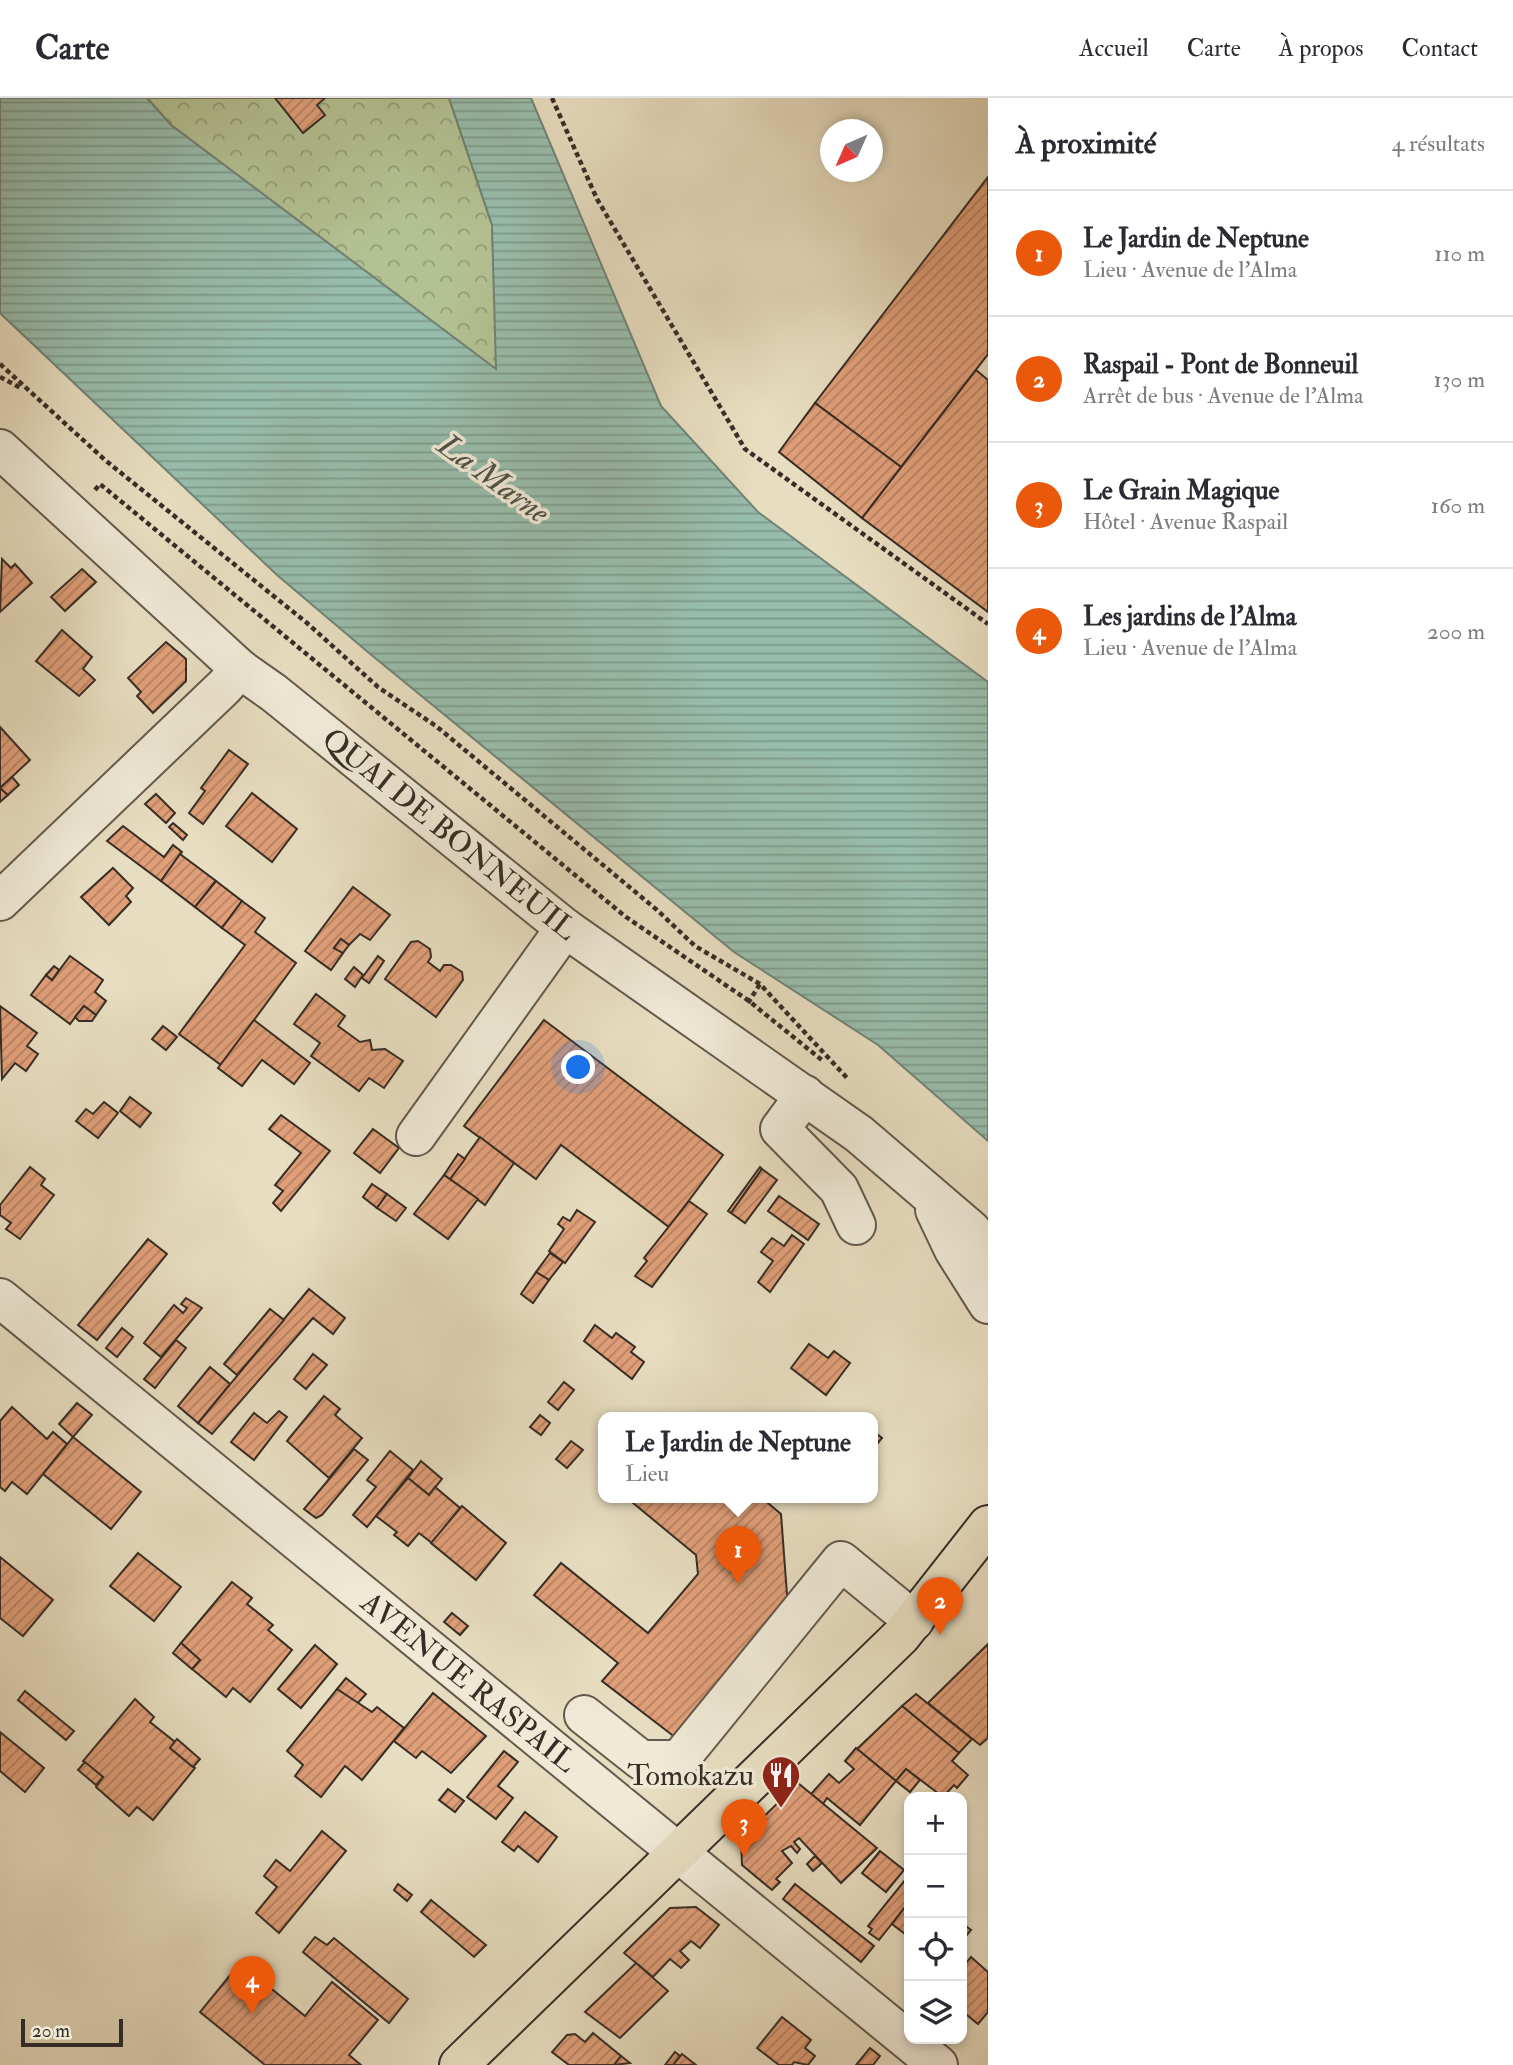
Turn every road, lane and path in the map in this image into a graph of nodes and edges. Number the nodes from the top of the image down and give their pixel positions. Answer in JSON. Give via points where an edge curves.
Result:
{"nodes":[{"id":1,"x":552,"y":98,"type":"edge"},
{"id":2,"x":0,"y":365,"type":"edge"},
{"id":3,"x":0,"y":377,"type":"edge"},
{"id":4,"x":28,"y":393,"type":"junction"},
{"id":5,"x":0,"y":449,"type":"edge"},
{"id":6,"x":90,"y":494,"type":"dead end"},
{"id":7,"x":988,"y":624,"type":"edge"},
{"id":8,"x":240,"y":669,"type":"junction"},
{"id":9,"x":0,"y":901,"type":"edge"},
{"id":10,"x":565,"y":928,"type":"junction"},
{"id":11,"x":760,"y":984,"type":"junction"},
{"id":12,"x":749,"y":1001,"type":"junction"},
{"id":13,"x":743,"y":1010,"type":"dead end"},
{"id":14,"x":805,"y":1095,"type":"junction"},
{"id":15,"x":415,"y":1136,"type":"dead end"},
{"id":16,"x":925,"y":1189,"type":"junction"},
{"id":17,"x":856,"y":1225,"type":"dead end"},
{"id":18,"x":988,"y":1251,"type":"edge"},
{"id":19,"x":0,"y":1298,"type":"edge"},
{"id":20,"x":988,"y":1304,"type":"edge"},
{"id":21,"x":988,"y":1525,"type":"edge"},
{"id":22,"x":914,"y":1621,"type":"junction"},
{"id":23,"x":584,"y":1715,"type":"dead end"},
{"id":24,"x":679,"y":1854,"type":"junction"},
{"id":25,"x":459,"y":2065,"type":"edge"},
{"id":26,"x":938,"y":2065,"type":"edge"}],
"edges":[{"from":1,"to":7,"type":"path","via":[[597,199],[745,449]]},
{"from":2,"to":4,"type":"path","name":"QUAI DE BONNEUIL"},
{"from":3,"to":4,"type":"path"},
{"from":4,"to":11,"type":"path","name":"QUAI DE BONNEUIL","via":[[378,687],[436,726],[695,946]]},
{"from":5,"to":8,"type":"street","name":"QUAI DE BONNEUIL"},
{"from":6,"to":12,"type":"path","name":"QUAI DE BONNEUIL","via":[[100,484],[626,917]]},
{"from":8,"to":9,"type":"street"},
{"from":8,"to":10,"type":"street","name":"QUAI DE BONNEUIL"},
{"from":10,"to":14,"type":"street","name":"QUAI DE BONNEUIL"},
{"from":10,"to":15,"type":"street"},
{"from":11,"to":12,"type":"path"},
{"from":11,"to":12,"type":"path","name":"QUAI DE BONNEUIL","via":[[856,1089]]},
{"from":12,"to":13,"type":"path"},
{"from":14,"to":16,"type":"street","name":"QUAI DE BONNEUIL"},
{"from":14,"to":17,"type":"street","via":[[780,1129],[839,1189]]},
{"from":16,"to":18,"type":"street","name":"QUAI DE BONNEUIL"},
{"from":16,"to":20,"type":"street","name":"QUAI DE BONNEUIL","via":[[954,1250]]},
{"from":19,"to":24,"type":"street","name":"AVENUE RASPAIL"},
{"from":21,"to":22,"type":"main road"},
{"from":22,"to":23,"type":"street","via":[[841,1561],[679,1760],[641,1759]]},
{"from":22,"to":24,"type":"main road"},
{"from":24,"to":25,"type":"main road"},
{"from":24,"to":26,"type":"street","name":"AVENUE RASPAIL"}]}
